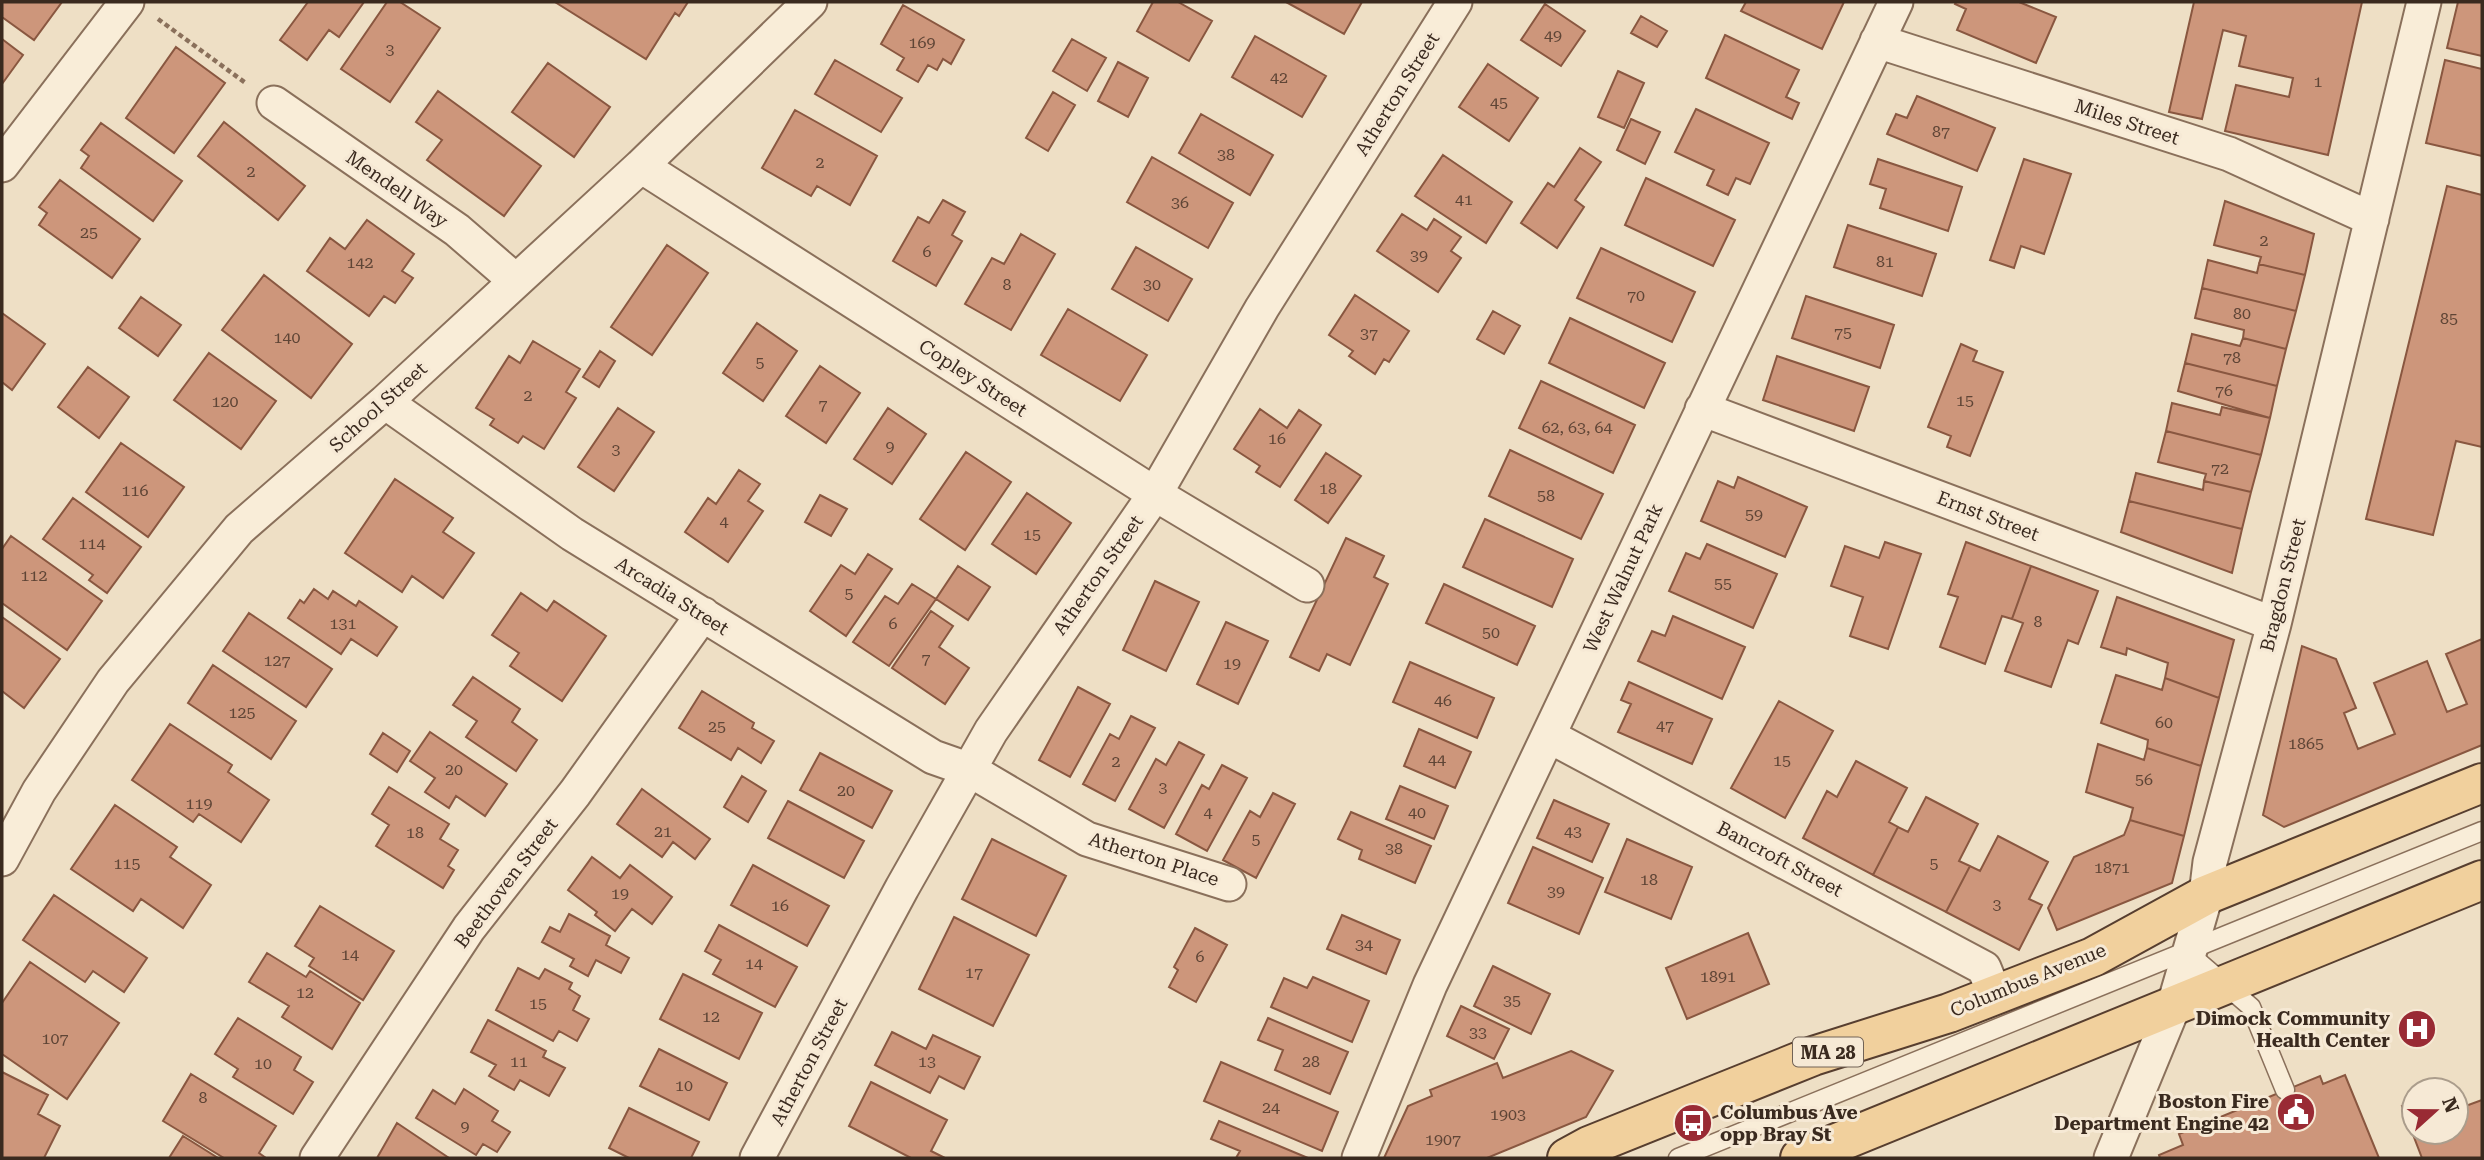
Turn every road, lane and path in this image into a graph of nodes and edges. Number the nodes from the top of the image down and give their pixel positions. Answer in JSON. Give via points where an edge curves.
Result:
{"nodes":[{"id":1,"x":810,"y":2,"type":"edge"},
{"id":2,"x":1455,"y":2,"type":"edge"},
{"id":3,"x":1896,"y":2,"type":"edge"},
{"id":4,"x":2424,"y":2,"type":"edge"},
{"id":5,"x":139,"y":8,"type":"edge"},
{"id":6,"x":1877,"y":41,"type":"junction"},
{"id":7,"x":274,"y":103,"type":"joint"},
{"id":8,"x":2,"y":165,"type":"edge"},
{"id":9,"x":641,"y":166,"type":"junction"},
{"id":10,"x":2372,"y":219,"type":"junction"},
{"id":11,"x":516,"y":281,"type":"junction"},
{"id":12,"x":386,"y":402,"type":"junction"},
{"id":13,"x":1702,"y":409,"type":"junction"},
{"id":14,"x":1155,"y":494,"type":"junction"},
{"id":15,"x":1307,"y":585,"type":"dead end"},
{"id":16,"x":704,"y":614,"type":"junction"},
{"id":17,"x":2274,"y":624,"type":"junction"},
{"id":18,"x":1549,"y":736,"type":"junction"},
{"id":19,"x":970,"y":770,"type":"junction"},
{"id":20,"x":2482,"y":783,"type":"edge"},
{"id":21,"x":2482,"y":831,"type":"edge"},
{"id":22,"x":2,"y":859,"type":"edge"},
{"id":23,"x":2482,"y":880,"type":"edge"},
{"id":24,"x":1229,"y":884,"type":"dead end"},
{"id":25,"x":2206,"y":895,"type":"junction"},
{"id":26,"x":2187,"y":952,"type":"junction"},
{"id":27,"x":2226,"y":984,"type":"junction"},
{"id":28,"x":1995,"y":995,"type":"junction"},
{"id":29,"x":2174,"y":1005,"type":"junction"},
{"id":30,"x":2286,"y":1090,"type":"dead end"},
{"id":31,"x":317,"y":1158,"type":"edge"},
{"id":32,"x":757,"y":1158,"type":"edge"},
{"id":33,"x":1359,"y":1158,"type":"edge"},
{"id":34,"x":1567,"y":1158,"type":"edge"},
{"id":35,"x":1678,"y":1158,"type":"edge"},
{"id":36,"x":1800,"y":1158,"type":"edge"},
{"id":37,"x":2111,"y":1158,"type":"edge"}],
"edges":[{"from":1,"to":9,"type":"street","name":"School Street"},
{"from":2,"to":14,"type":"street","name":"Atherton Street","via":[[1262,307]]},
{"from":3,"to":6,"type":"street","name":"West Walnut Park"},
{"from":4,"to":10,"type":"street","name":"Bragdon Street"},
{"from":5,"to":7,"type":"path"},
{"from":5,"to":8,"type":"street"},
{"from":6,"to":10,"type":"street","name":"Miles Street","via":[[2228,154]]},
{"from":6,"to":13,"type":"street","name":"West Walnut Park"},
{"from":7,"to":11,"type":"street","name":"Mendell Way","via":[[457,230]]},
{"from":9,"to":11,"type":"street","name":"School Street"},
{"from":9,"to":14,"type":"street","name":"Copley Street"},
{"from":10,"to":17,"type":"street","name":"Bragdon Street"},
{"from":11,"to":12,"type":"street","name":"School Street"},
{"from":12,"to":16,"type":"street","name":"Arcadia Street","via":[[572,534]]},
{"from":12,"to":22,"type":"street","name":"School Street","via":[[239,529],[163,617],[113,681],[39,791]]},
{"from":13,"to":17,"type":"street","name":"Ernst Street"},
{"from":13,"to":18,"type":"street","name":"West Walnut Park"},
{"from":14,"to":15,"type":"street","name":"Copley Street"},
{"from":14,"to":19,"type":"street","name":"Atherton Street","via":[[991,731]]},
{"from":16,"to":19,"type":"street","name":"Arcadia Street","via":[[933,757]]},
{"from":16,"to":31,"type":"street","name":"Beethoven Street","via":[[575,793],[469,928]]},
{"from":17,"to":25,"type":"street","name":"Bragdon Street","via":[[2210,862]]},
{"from":18,"to":28,"type":"street","name":"Bancroft Street","via":[[1984,968]]},
{"from":18,"to":33,"type":"street","name":"West Walnut Park","via":[[1430,985]]},
{"from":19,"to":24,"type":"street","name":"Atherton Place","via":[[1087,839]]},
{"from":19,"to":32,"type":"street","name":"Atherton Street"},
{"from":20,"to":25,"type":"main road","name":"Columbus Avenue","number":"MA 28"},
{"from":21,"to":26,"type":"lane","name":"Columbus Avenue"},
{"from":23,"to":27,"type":"main road"},
{"from":25,"to":26,"type":"street","name":"Bragdon Street"},
{"from":25,"to":28,"type":"main road","name":"Columbus Avenue","number":"MA 28","via":[[2093,957]]},
{"from":26,"to":27,"type":"lane"},
{"from":26,"to":29,"type":"street","name":"Bragdon Street"},
{"from":26,"to":35,"type":"lane","name":"Columbus Avenue"},
{"from":27,"to":29,"type":"main road"},
{"from":27,"to":30,"type":"lane","via":[[2251,1007]]},
{"from":28,"to":34,"type":"main road","name":"Columbus Avenue","number":"MA 28","via":[[1813,1056]]},
{"from":29,"to":36,"type":"main road"},
{"from":29,"to":37,"type":"street","name":"Bragdon Street"}]}
